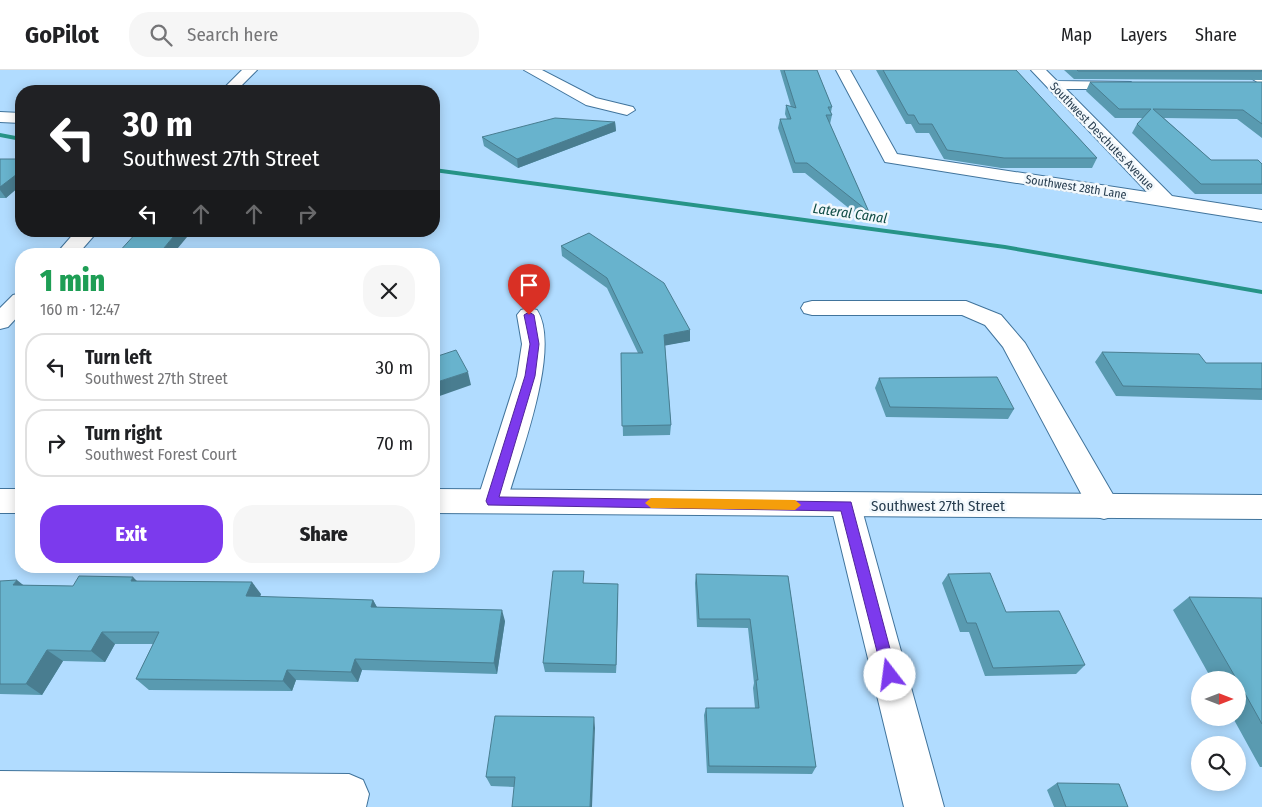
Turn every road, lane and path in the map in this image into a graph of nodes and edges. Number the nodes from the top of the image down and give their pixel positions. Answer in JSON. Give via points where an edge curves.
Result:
{"nodes":[{"id":1,"x":250,"y":70,"type":"edge"},
{"id":2,"x":531,"y":70,"type":"edge"},
{"id":3,"x":843,"y":70,"type":"edge"},
{"id":4,"x":1038,"y":70,"type":"edge"},
{"id":5,"x":1246,"y":70,"type":"edge"},
{"id":6,"x":1262,"y":81,"type":"edge"},
{"id":7,"x":234,"y":85,"type":"edge"},
{"id":8,"x":1053,"y":85,"type":"junction"},
{"id":9,"x":1142,"y":85,"type":"edge"},
{"id":10,"x":1242,"y":85,"type":"edge"},
{"id":11,"x":1262,"y":85,"type":"edge"},
{"id":12,"x":627,"y":110,"type":"dead end"},
{"id":13,"x":0,"y":117,"type":"edge"},
{"id":14,"x":15,"y":118,"type":"edge"},
{"id":15,"x":1166,"y":201,"type":"junction"},
{"id":16,"x":1262,"y":216,"type":"edge"},
{"id":17,"x":82,"y":237,"type":"edge"},
{"id":18,"x":72,"y":248,"type":"edge"},
{"id":19,"x":15,"y":306,"type":"edge"},
{"id":20,"x":812,"y":308,"type":"dead end"},
{"id":21,"x":529,"y":315,"type":"dead end"},
{"id":22,"x":0,"y":322,"type":"edge"},
{"id":23,"x":0,"y":501,"type":"edge"},
{"id":24,"x":15,"y":501,"type":"edge"},
{"id":25,"x":440,"y":501,"type":"edge"},
{"id":26,"x":492,"y":501,"type":"junction"},
{"id":27,"x":846,"y":506,"type":"junction"},
{"id":28,"x":1104,"y":507,"type":"junction"},
{"id":29,"x":1262,"y":507,"type":"edge"},
{"id":30,"x":18,"y":790,"type":"edge"},
{"id":31,"x":346,"y":807,"type":"edge"},
{"id":32,"x":924,"y":807,"type":"edge"}],
"edges":[{"from":1,"to":7,"type":"street"},
{"from":2,"to":12,"type":"street","via":[[591,102]]},
{"from":3,"to":15,"type":"street","name":"Southwest 28th Lane","via":[[891,158]]},
{"from":4,"to":8,"type":"street","name":"Southwest Deschutes Avenue"},
{"from":5,"to":6,"type":"street"},
{"from":8,"to":9,"type":"street"},
{"from":8,"to":15,"type":"street","name":"Southwest Deschutes Avenue"},
{"from":10,"to":11,"type":"street"},
{"from":13,"to":14,"type":"street"},
{"from":15,"to":16,"type":"street","name":"Southwest 28th Lane"},
{"from":17,"to":18,"type":"street"},
{"from":19,"to":22,"type":"street"},
{"from":20,"to":28,"type":"street","via":[[966,308],[993,320],[1014,343]]},
{"from":21,"to":26,"type":"street","via":[[534,344],[530,376]]},
{"from":23,"to":24,"type":"street"},
{"from":25,"to":26,"type":"street","name":"Southwest 27th Street"},
{"from":26,"to":27,"type":"street","name":"Southwest 27th Street"},
{"from":27,"to":28,"type":"street","name":"Southwest 27th Street"},
{"from":27,"to":32,"type":"street"},
{"from":28,"to":29,"type":"street","name":"Southwest 27th Street"},
{"from":30,"to":31,"type":"street","via":[[349,794]]}]}
